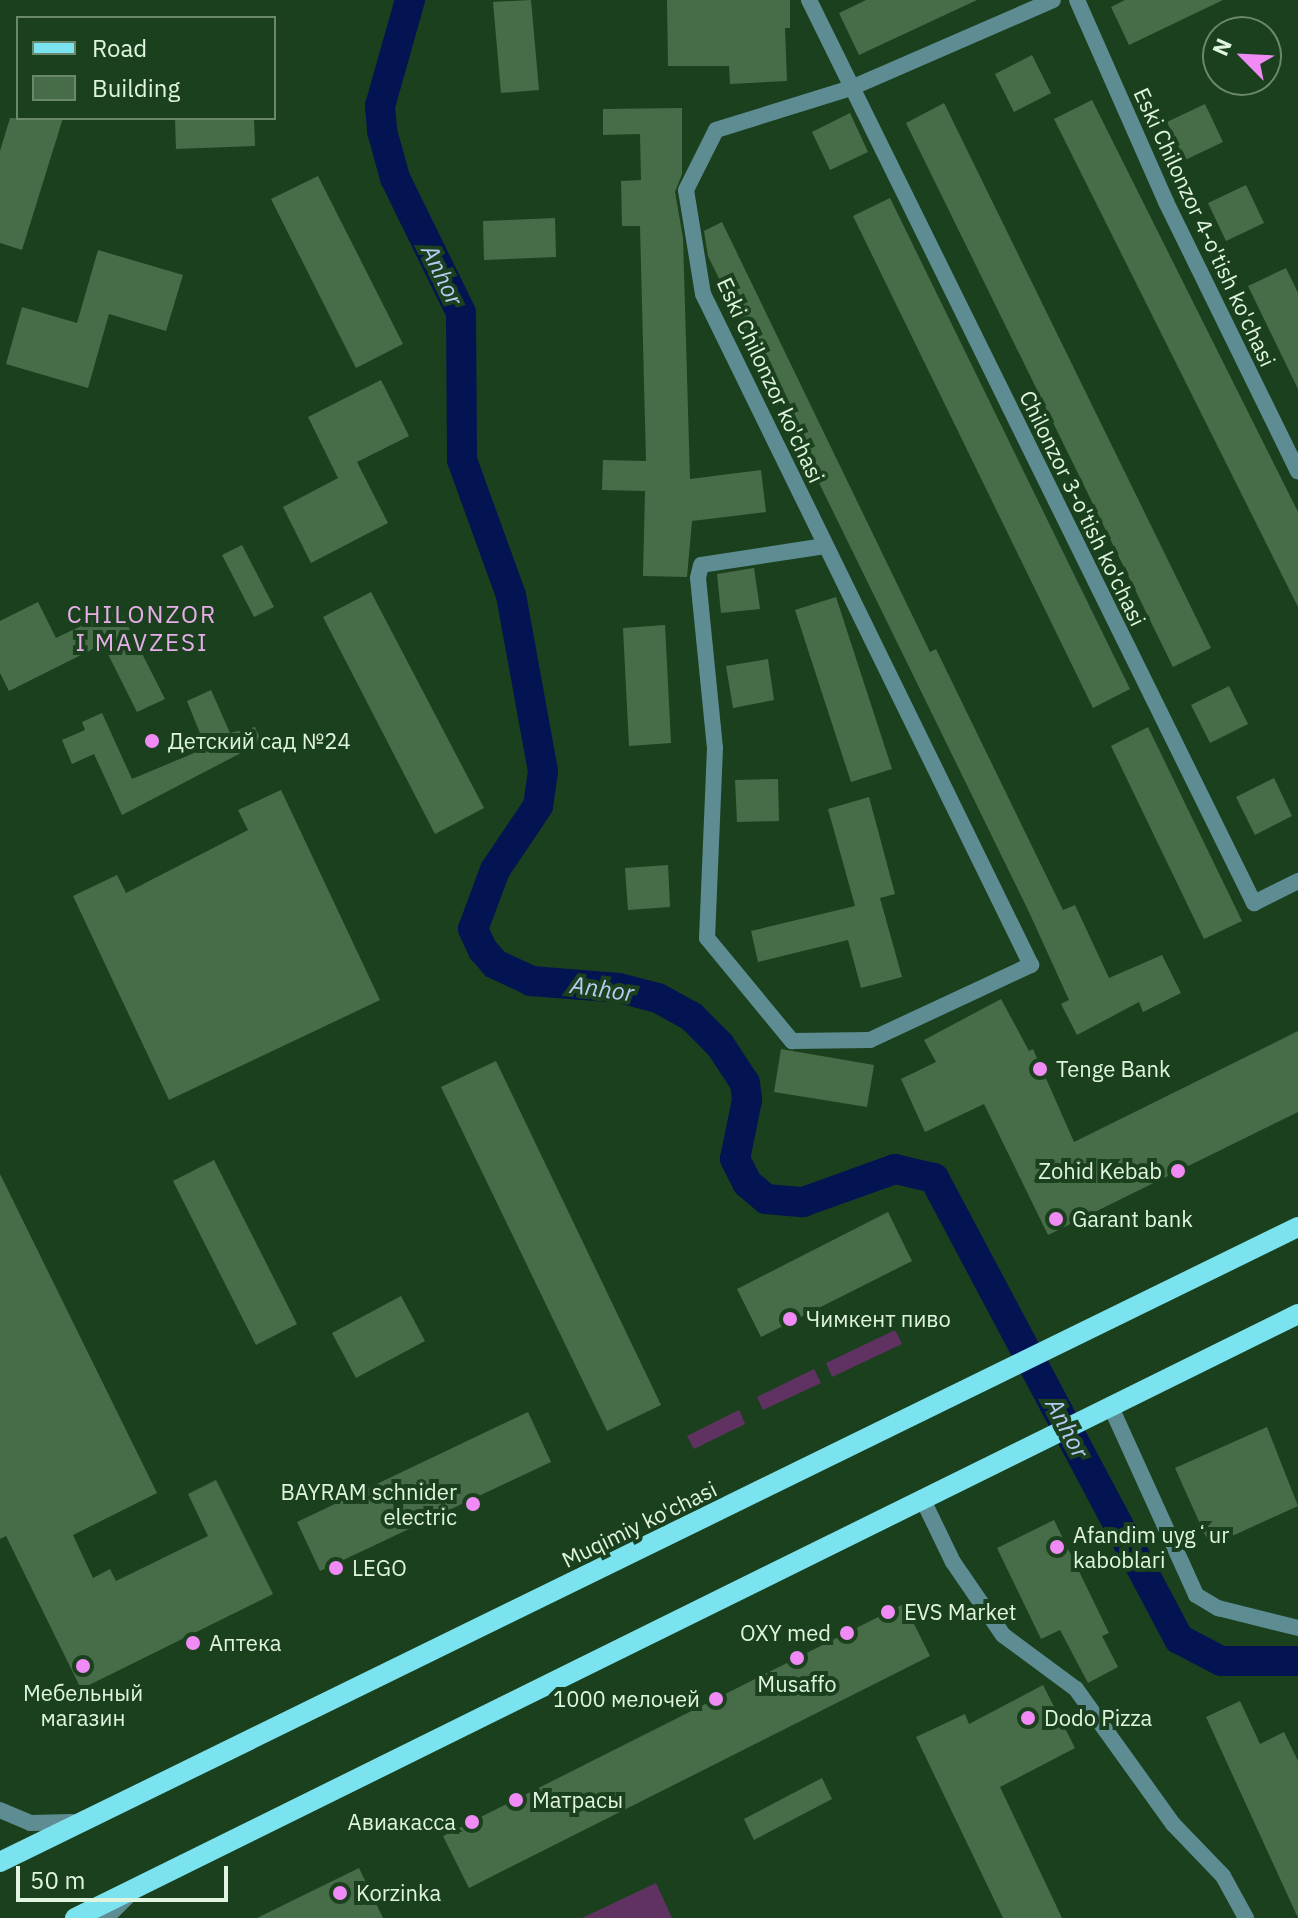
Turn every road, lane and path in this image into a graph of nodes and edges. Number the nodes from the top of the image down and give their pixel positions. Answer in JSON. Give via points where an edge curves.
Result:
{"nodes":[{"id":1,"x":809,"y":0,"type":"edge"},
{"id":2,"x":1053,"y":0,"type":"edge"},
{"id":3,"x":1077,"y":0,"type":"edge"},
{"id":4,"x":851,"y":88,"type":"junction"},
{"id":5,"x":1298,"y":471,"type":"edge"},
{"id":6,"x":825,"y":546,"type":"junction"},
{"id":7,"x":1298,"y":881,"type":"edge"},
{"id":8,"x":1298,"y":1227,"type":"edge"},
{"id":9,"x":1298,"y":1314,"type":"edge"},
{"id":10,"x":1102,"y":1409,"type":"junction"},
{"id":11,"x":922,"y":1498,"type":"junction"},
{"id":12,"x":1298,"y":1628,"type":"edge"},
{"id":13,"x":0,"y":1810,"type":"edge"},
{"id":14,"x":89,"y":1818,"type":"junction"},
{"id":15,"x":0,"y":1862,"type":"edge"},
{"id":16,"x":147,"y":1882,"type":"junction"},
{"id":17,"x":75,"y":1918,"type":"edge"},
{"id":18,"x":106,"y":1918,"type":"edge"},
{"id":19,"x":1246,"y":1918,"type":"edge"}],
"edges":[{"from":1,"to":4,"type":"street"},
{"from":2,"to":4,"type":"street","name":"Eski Chilonzor ko'chasi"},
{"from":3,"to":5,"type":"street","name":"Eski Chilonzor 4-o'tish ko'chasi","via":[[1166,202]]},
{"from":4,"to":6,"type":"street","name":"Eski Chilonzor ko'chasi","via":[[716,130],[686,190],[703,294]]},
{"from":4,"to":7,"type":"street","name":"Chilonzor 3-o'tish ko'chasi","via":[[1254,903]]},
{"from":6,"to":6,"type":"street","name":"Eski Chilonzor ko'chasi","via":[[701,565],[715,748],[707,938],[792,1041],[870,1040],[1031,965]]},
{"from":8,"to":14,"type":"main road","name":"Muqimiy ko'chasi"},
{"from":9,"to":10,"type":"main road"},
{"from":10,"to":11,"type":"main road"},
{"from":10,"to":12,"type":"street","via":[[1196,1595],[1218,1608]]},
{"from":11,"to":16,"type":"main road"},
{"from":11,"to":19,"type":"street","via":[[953,1562],[1003,1635],[1076,1689],[1173,1824],[1223,1876]]},
{"from":13,"to":14,"type":"street","via":[[39,1825]]},
{"from":14,"to":15,"type":"main road","name":"Muqimiy ko'chasi"},
{"from":16,"to":17,"type":"main road"},
{"from":16,"to":18,"type":"street"}]}
